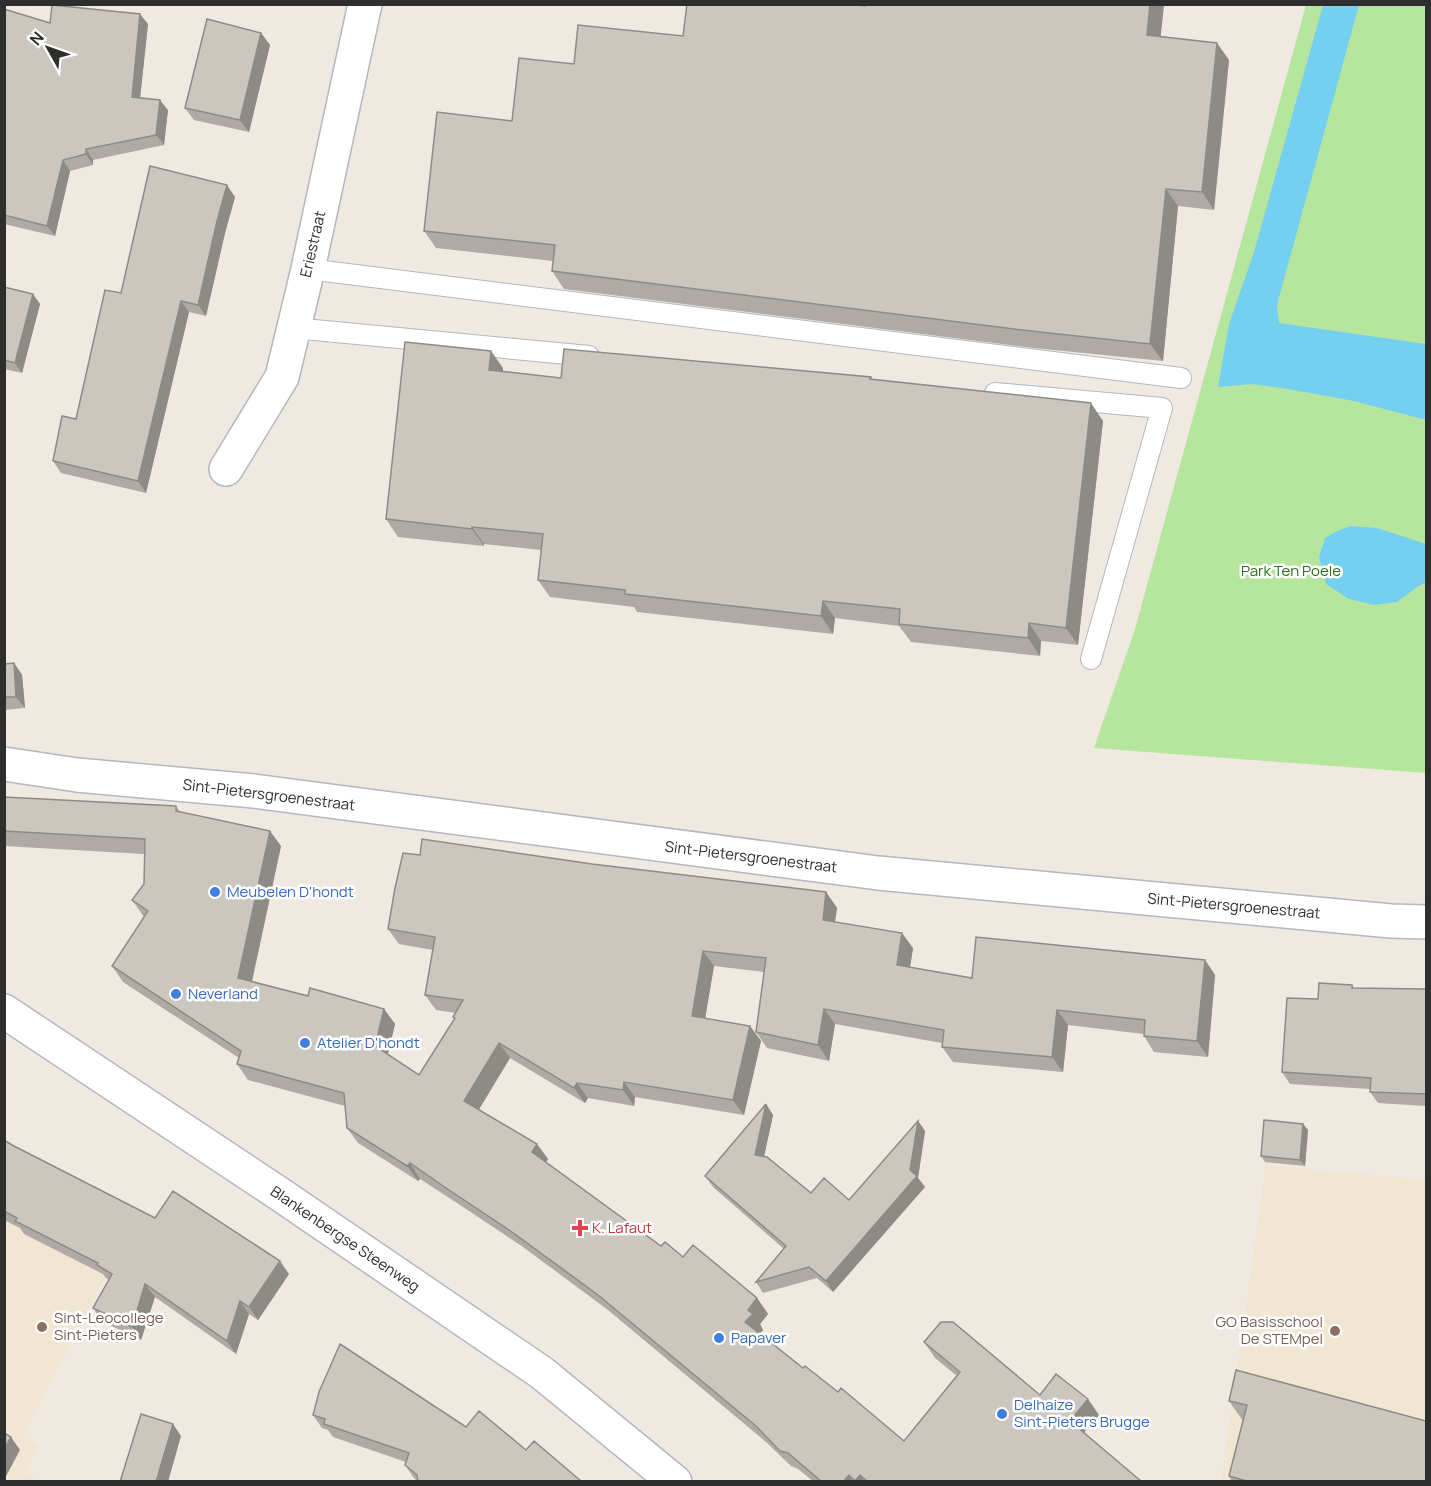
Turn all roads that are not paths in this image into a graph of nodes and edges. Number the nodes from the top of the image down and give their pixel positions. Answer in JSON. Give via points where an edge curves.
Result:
{"nodes":[{"id":1,"x":365,"y":4,"type":"edge"},
{"id":2,"x":308,"y":269,"type":"junction"},
{"id":3,"x":293,"y":328,"type":"junction"},
{"id":4,"x":603,"y":357,"type":"edge"},
{"id":5,"x":1181,"y":378,"type":"dead end"},
{"id":6,"x":972,"y":391,"type":"edge"},
{"id":7,"x":226,"y":469,"type":"dead end"},
{"id":8,"x":1091,"y":659,"type":"dead end"},
{"id":9,"x":4,"y":764,"type":"edge"},
{"id":10,"x":77,"y":775,"type":"junction"},
{"id":11,"x":4,"y":780,"type":"edge"},
{"id":12,"x":1426,"y":922,"type":"edge"},
{"id":13,"x":4,"y":1011,"type":"edge"},
{"id":14,"x":675,"y":1482,"type":"edge"}],
"edges":[{"from":1,"to":2,"type":"street","name":"Eriestraat"},
{"from":2,"to":3,"type":"street","name":"Eriestraat"},
{"from":2,"to":5,"type":"lane"},
{"from":3,"to":4,"type":"lane"},
{"from":3,"to":7,"type":"street","name":"Eriestraat","via":[[282,377]]},
{"from":6,"to":8,"type":"lane","via":[[1162,408]]},
{"from":9,"to":10,"type":"street","name":"Sint-Pietersgroenestraat"},
{"from":10,"to":11,"type":"street","name":"Sint-Pietersgroenestraat"},
{"from":10,"to":12,"type":"street","name":"Sint-Pietersgroenestraat","via":[[254,791],[878,873]]},
{"from":13,"to":14,"type":"street","name":"Blankenbergse Steenweg","via":[[542,1373]]}]}
